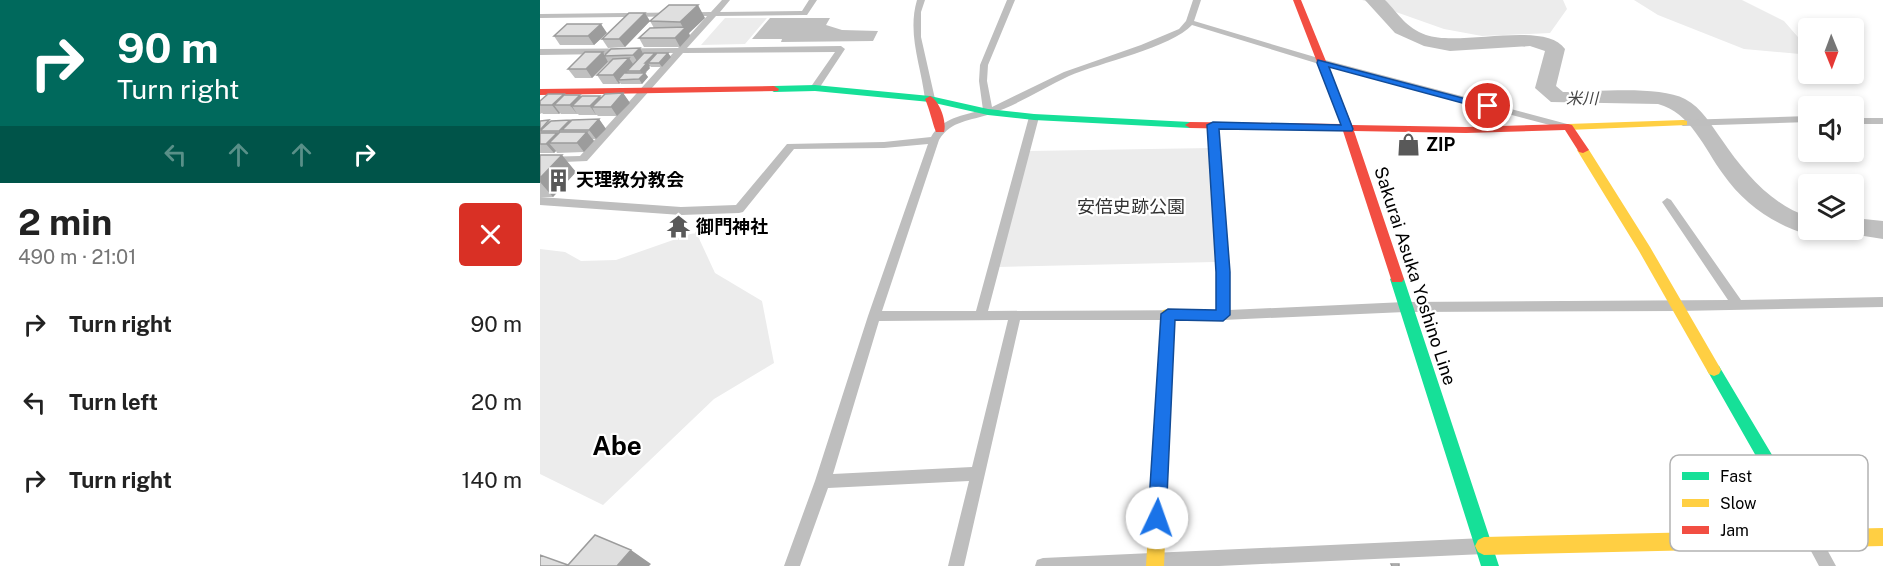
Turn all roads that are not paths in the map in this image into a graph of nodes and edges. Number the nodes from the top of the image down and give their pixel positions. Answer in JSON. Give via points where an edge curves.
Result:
{"nodes":[{"id":1,"x":726,"y":0,"type":"edge"},
{"id":2,"x":813,"y":0,"type":"edge"},
{"id":3,"x":921,"y":0,"type":"edge"},
{"id":4,"x":1011,"y":0,"type":"edge"},
{"id":5,"x":1197,"y":0,"type":"edge"},
{"id":6,"x":1297,"y":0,"type":"edge"},
{"id":7,"x":714,"y":13,"type":"junction"},
{"id":8,"x":540,"y":16,"type":"edge"},
{"id":9,"x":1190,"y":21,"type":"junction"},
{"id":10,"x":680,"y":51,"type":"junction"},
{"id":11,"x":540,"y":52,"type":"edge"},
{"id":12,"x":1322,"y":63,"type":"junction"},
{"id":13,"x":815,"y":88,"type":"junction"},
{"id":14,"x":644,"y":90,"type":"junction"},
{"id":15,"x":540,"y":92,"type":"edge"},
{"id":16,"x":930,"y":99,"type":"junction"},
{"id":17,"x":988,"y":112,"type":"junction"},
{"id":18,"x":1034,"y":117,"type":"junction"},
{"id":19,"x":1798,"y":119,"type":"edge"},
{"id":20,"x":617,"y":121,"type":"junction"},
{"id":21,"x":1864,"y":121,"type":"edge"},
{"id":22,"x":1883,"y":121,"type":"edge"},
{"id":23,"x":598,"y":122,"type":"edge"},
{"id":24,"x":1683,"y":123,"type":"joint"},
{"id":25,"x":1213,"y":125,"type":"junction"},
{"id":26,"x":1568,"y":127,"type":"junction"},
{"id":27,"x":1348,"y":129,"type":"junction"},
{"id":28,"x":937,"y":135,"type":"junction"},
{"id":29,"x":540,"y":160,"type":"edge"},
{"id":30,"x":540,"y":201,"type":"edge"},
{"id":31,"x":1667,"y":202,"type":"dead end"},
{"id":32,"x":1883,"y":302,"type":"edge"},
{"id":33,"x":1738,"y":305,"type":"junction"},
{"id":34,"x":1678,"y":306,"type":"junction"},
{"id":35,"x":1405,"y":307,"type":"junction"},
{"id":36,"x":1168,"y":314,"type":"junction"},
{"id":37,"x":981,"y":315,"type":"junction"},
{"id":38,"x":1223,"y":315,"type":"junction"},
{"id":39,"x":874,"y":316,"type":"junction"},
{"id":40,"x":1015,"y":316,"type":"junction"},
{"id":41,"x":1764,"y":455,"type":"edge"},
{"id":42,"x":977,"y":474,"type":"junction"},
{"id":43,"x":823,"y":481,"type":"junction"},
{"id":44,"x":1868,"y":537,"type":"edge"},
{"id":45,"x":1883,"y":537,"type":"edge"},
{"id":46,"x":1670,"y":541,"type":"edge"},
{"id":47,"x":1484,"y":546,"type":"junction"},
{"id":48,"x":1819,"y":551,"type":"edge"},
{"id":49,"x":1155,"y":564,"type":"edge"},
{"id":50,"x":792,"y":566,"type":"edge"},
{"id":51,"x":956,"y":566,"type":"edge"},
{"id":52,"x":1043,"y":566,"type":"edge"},
{"id":53,"x":1490,"y":566,"type":"edge"},
{"id":54,"x":1828,"y":566,"type":"edge"}],
"edges":[{"from":1,"to":7,"type":"street"},
{"from":2,"to":7,"type":"street","via":[[804,13]]},
{"from":3,"to":16,"type":"street","via":[[916,28]]},
{"from":4,"to":17,"type":"street","via":[[984,65]]},
{"from":5,"to":9,"type":"street"},
{"from":6,"to":12,"type":"street","name":"Sakurai Asuka Yoshino Line"},
{"from":7,"to":8,"type":"street"},
{"from":7,"to":10,"type":"street"},
{"from":9,"to":12,"type":"street"},
{"from":9,"to":17,"type":"street","via":[[1182,31],[1067,74]]},
{"from":10,"to":11,"type":"street"},
{"from":10,"to":13,"type":"street","via":[[841,49]]},
{"from":10,"to":14,"type":"street"},
{"from":12,"to":26,"type":"street"},
{"from":12,"to":27,"type":"street","name":"Sakurai Asuka Yoshino Line"},
{"from":13,"to":14,"type":"street"},
{"from":13,"to":16,"type":"street"},
{"from":14,"to":15,"type":"street"},
{"from":14,"to":20,"type":"street"},
{"from":16,"to":17,"type":"street"},
{"from":16,"to":28,"type":"street","via":[[938,117]]},
{"from":17,"to":18,"type":"street"},
{"from":17,"to":28,"type":"street","via":[[960,118]]},
{"from":18,"to":25,"type":"street"},
{"from":18,"to":37,"type":"street"},
{"from":19,"to":24,"type":"street"},
{"from":20,"to":23,"type":"street"},
{"from":20,"to":29,"type":"street","via":[[583,159]]},
{"from":21,"to":22,"type":"street"},
{"from":24,"to":26,"type":"street"},
{"from":25,"to":27,"type":"street"},
{"from":25,"to":38,"type":"street"},
{"from":26,"to":27,"type":"street"},
{"from":26,"to":34,"type":"street"},
{"from":27,"to":35,"type":"street","name":"Sakurai Asuka Yoshino Line"},
{"from":28,"to":30,"type":"street","via":[[884,145],[791,146],[739,209],[681,211]]},
{"from":28,"to":39,"type":"street"},
{"from":31,"to":33,"type":"street"},
{"from":32,"to":33,"type":"street"},
{"from":33,"to":34,"type":"street"},
{"from":34,"to":35,"type":"street"},
{"from":34,"to":41,"type":"street"},
{"from":35,"to":38,"type":"street"},
{"from":35,"to":47,"type":"street","name":"Sakurai Asuka Yoshino Line"},
{"from":36,"to":38,"type":"street"},
{"from":36,"to":40,"type":"street"},
{"from":36,"to":49,"type":"street"},
{"from":37,"to":39,"type":"street"},
{"from":37,"to":40,"type":"street"},
{"from":39,"to":43,"type":"street"},
{"from":40,"to":42,"type":"street"},
{"from":42,"to":43,"type":"street"},
{"from":42,"to":51,"type":"street"},
{"from":43,"to":50,"type":"street"},
{"from":44,"to":45,"type":"street"},
{"from":46,"to":47,"type":"street"},
{"from":47,"to":49,"type":"street"},
{"from":47,"to":53,"type":"street","name":"Sakurai Asuka Yoshino Line"},
{"from":48,"to":54,"type":"street"},
{"from":49,"to":52,"type":"street"}]}
